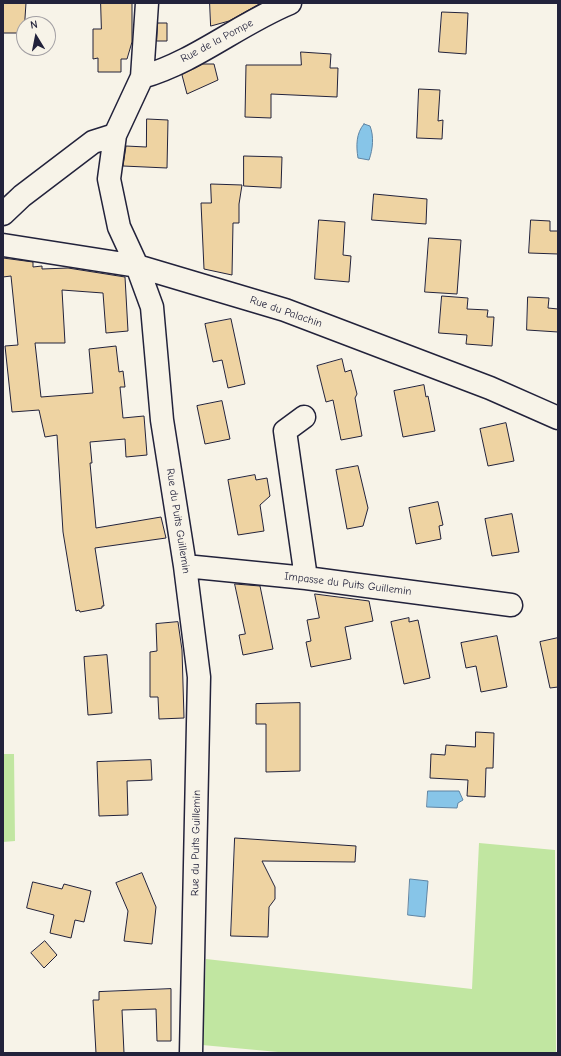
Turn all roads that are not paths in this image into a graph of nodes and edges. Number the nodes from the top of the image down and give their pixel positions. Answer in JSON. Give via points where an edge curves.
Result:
{"nodes":[{"id":1,"x":147,"y":3,"type":"edge"},
{"id":2,"x":290,"y":3,"type":"edge"},
{"id":3,"x":142,"y":77,"type":"junction"},
{"id":4,"x":115,"y":135,"type":"junction"},
{"id":5,"x":3,"y":214,"type":"edge"},
{"id":6,"x":3,"y":245,"type":"edge"},
{"id":7,"x":137,"y":266,"type":"junction"},
{"id":8,"x":304,"y":417,"type":"dead end"},
{"id":9,"x":558,"y":418,"type":"edge"},
{"id":10,"x":185,"y":566,"type":"junction"},
{"id":11,"x":306,"y":578,"type":"junction"},
{"id":12,"x":511,"y":605,"type":"dead end"},
{"id":13,"x":191,"y":1053,"type":"edge"}],
"edges":[{"from":1,"to":3,"type":"street","name":"Rue du Puits Guillemin"},
{"from":2,"to":3,"type":"street","name":"Rue de la Pompe","via":[[204,50],[157,73]]},
{"from":3,"to":4,"type":"street","name":"Rue du Puits Guillemin"},
{"from":4,"to":5,"type":"street","via":[[93,142],[22,196]]},
{"from":4,"to":7,"type":"street","name":"Rue du Puits Guillemin","via":[[109,179],[119,227]]},
{"from":6,"to":7,"type":"street","name":"Rue du Palachin"},
{"from":7,"to":9,"type":"street","name":"Rue du Palachin","via":[[285,310],[490,388]]},
{"from":7,"to":10,"type":"street","name":"Rue du Puits Guillemin","via":[[152,307],[162,420]]},
{"from":8,"to":11,"type":"street","via":[[285,431]]},
{"from":10,"to":11,"type":"street","name":"Impasse du Puits Guillemin"},
{"from":10,"to":13,"type":"street","name":"Rue du Puits Guillemin","via":[[199,676]]},
{"from":11,"to":12,"type":"street","name":"Impasse du Puits Guillemin"}]}
